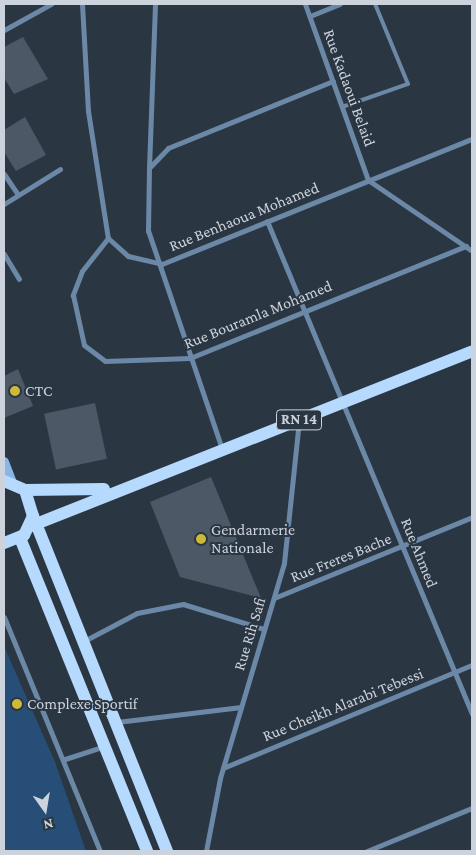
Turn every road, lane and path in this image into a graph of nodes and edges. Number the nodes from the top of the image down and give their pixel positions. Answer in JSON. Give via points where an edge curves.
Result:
{"nodes":[{"id":1,"x":51,"y":4,"type":"edge"},
{"id":2,"x":82,"y":4,"type":"edge"},
{"id":3,"x":155,"y":4,"type":"edge"},
{"id":4,"x":305,"y":4,"type":"edge"},
{"id":5,"x":340,"y":4,"type":"edge"},
{"id":6,"x":375,"y":4,"type":"edge"},
{"id":7,"x":310,"y":16,"type":"junction"},
{"id":8,"x":4,"y":30,"type":"edge"},
{"id":9,"x":333,"y":81,"type":"junction"},
{"id":10,"x":342,"y":107,"type":"junction"},
{"id":11,"x":472,"y":139,"type":"edge"},
{"id":12,"x":149,"y":168,"type":"junction"},
{"id":13,"x":60,"y":169,"type":"dead end"},
{"id":14,"x":4,"y":174,"type":"edge"},
{"id":15,"x":368,"y":180,"type":"junction"},
{"id":16,"x":18,"y":195,"type":"junction"},
{"id":17,"x":4,"y":204,"type":"edge"},
{"id":18,"x":267,"y":221,"type":"junction"},
{"id":19,"x":108,"y":238,"type":"junction"},
{"id":20,"x":466,"y":246,"type":"junction"},
{"id":21,"x":472,"y":250,"type":"edge"},
{"id":22,"x":4,"y":254,"type":"edge"},
{"id":23,"x":162,"y":264,"type":"junction"},
{"id":24,"x":19,"y":279,"type":"dead end"},
{"id":25,"x":305,"y":309,"type":"junction"},
{"id":26,"x":472,"y":351,"type":"edge"},
{"id":27,"x":190,"y":358,"type":"junction"},
{"id":28,"x":343,"y":402,"type":"junction"},
{"id":29,"x":299,"y":420,"type":"junction"},
{"id":30,"x":222,"y":450,"type":"junction"},
{"id":31,"x":4,"y":462,"type":"edge"},
{"id":32,"x":8,"y":482,"type":"edge"},
{"id":33,"x":124,"y":486,"type":"junction"},
{"id":34,"x":24,"y":490,"type":"junction"},
{"id":35,"x":472,"y":517,"type":"edge"},
{"id":36,"x":34,"y":522,"type":"junction"},
{"id":37,"x":20,"y":538,"type":"junction"},
{"id":38,"x":4,"y":543,"type":"edge"},
{"id":39,"x":403,"y":546,"type":"junction"},
{"id":40,"x":274,"y":598,"type":"junction"},
{"id":41,"x":4,"y":616,"type":"edge"},
{"id":42,"x":264,"y":629,"type":"junction"},
{"id":43,"x":84,"y":641,"type":"junction"},
{"id":44,"x":472,"y":665,"type":"edge"},
{"id":45,"x":455,"y":672,"type":"junction"},
{"id":46,"x":241,"y":707,"type":"junction"},
{"id":47,"x":472,"y":714,"type":"edge"},
{"id":48,"x":116,"y":722,"type":"junction"},
{"id":49,"x":106,"y":746,"type":"junction"},
{"id":50,"x":65,"y":759,"type":"junction"},
{"id":51,"x":222,"y":768,"type":"junction"},
{"id":52,"x":472,"y":808,"type":"edge"},
{"id":53,"x":100,"y":851,"type":"edge"},
{"id":54,"x":147,"y":851,"type":"edge"},
{"id":55,"x":167,"y":851,"type":"edge"},
{"id":56,"x":206,"y":851,"type":"edge"},
{"id":57,"x":367,"y":851,"type":"edge"}],
"edges":[{"from":1,"to":8,"type":"street"},
{"from":2,"to":19,"type":"street","via":[[88,110]]},
{"from":3,"to":12,"type":"street"},
{"from":4,"to":7,"type":"street","name":"Rue Kadaoui Belaid"},
{"from":5,"to":7,"type":"street"},
{"from":6,"to":10,"type":"lane","via":[[408,84]]},
{"from":7,"to":9,"type":"street","name":"Rue Kadaoui Belaid"},
{"from":9,"to":10,"type":"street","name":"Rue Kadaoui Belaid"},
{"from":9,"to":12,"type":"street","via":[[168,148]]},
{"from":10,"to":15,"type":"street","name":"Rue Kadaoui Belaid"},
{"from":11,"to":15,"type":"street","name":"Rue Benhaoua Mohamed"},
{"from":12,"to":23,"type":"street","via":[[148,231]]},
{"from":13,"to":16,"type":"street"},
{"from":14,"to":16,"type":"street"},
{"from":15,"to":18,"type":"street","name":"Rue Benhaoua Mohamed"},
{"from":15,"to":20,"type":"street"},
{"from":16,"to":17,"type":"street"},
{"from":18,"to":23,"type":"street","name":"Rue Benhaoua Mohamed"},
{"from":18,"to":25,"type":"street","name":"Rue Ahmed"},
{"from":19,"to":23,"type":"street","name":"Rue Benhaoua Mohamed","via":[[128,256]]},
{"from":19,"to":27,"type":"street","name":"Rue Bouramla Mohamed","via":[[82,271],[73,295],[84,345],[105,362]]},
{"from":20,"to":21,"type":"street"},
{"from":20,"to":25,"type":"street","name":"Rue Bouramla Mohamed"},
{"from":22,"to":24,"type":"street"},
{"from":23,"to":27,"type":"street"},
{"from":25,"to":27,"type":"street","name":"Rue Bouramla Mohamed"},
{"from":25,"to":28,"type":"street","name":"Rue Ahmed"},
{"from":26,"to":28,"type":"main road","number":"RN 14"},
{"from":27,"to":30,"type":"street"},
{"from":28,"to":29,"type":"main road","number":"RN 14"},
{"from":28,"to":39,"type":"street","name":"Rue Ahmed"},
{"from":29,"to":30,"type":"main road","number":"RN 14"},
{"from":29,"to":40,"type":"street","name":"Rue Rih Safi","via":[[284,563]]},
{"from":30,"to":33,"type":"main road","number":"RN 14"},
{"from":31,"to":32,"type":"street"},
{"from":32,"to":34,"type":"main road"},
{"from":33,"to":34,"type":"main road","number":"RN 14"},
{"from":33,"to":36,"type":"main road","number":"RN 14"},
{"from":34,"to":36,"type":"main road"},
{"from":35,"to":39,"type":"street","name":"Rue Freres Bache"},
{"from":36,"to":37,"type":"main road"},
{"from":36,"to":43,"type":"main road"},
{"from":37,"to":38,"type":"main road"},
{"from":37,"to":49,"type":"main road"},
{"from":39,"to":40,"type":"street","name":"Rue Freres Bache"},
{"from":39,"to":45,"type":"street","name":"Rue Ahmed"},
{"from":40,"to":42,"type":"street","name":"Rue Rih Safi"},
{"from":41,"to":50,"type":"street"},
{"from":42,"to":43,"type":"street","via":[[183,604],[136,613]]},
{"from":42,"to":46,"type":"street","name":"Rue Rih Safi"},
{"from":43,"to":48,"type":"main road"},
{"from":44,"to":45,"type":"street","name":"Rue Cheikh Alarabi Tebessi"},
{"from":45,"to":47,"type":"street","name":"Rue Ahmed"},
{"from":45,"to":51,"type":"street","name":"Rue Cheikh Alarabi Tebessi"},
{"from":46,"to":48,"type":"street"},
{"from":46,"to":51,"type":"street","name":"Rue Rih Safi"},
{"from":48,"to":55,"type":"main road"},
{"from":49,"to":50,"type":"street"},
{"from":49,"to":54,"type":"main road"},
{"from":50,"to":53,"type":"street"},
{"from":51,"to":56,"type":"street","name":"Rue Rih Safi"},
{"from":52,"to":57,"type":"street"}]}
